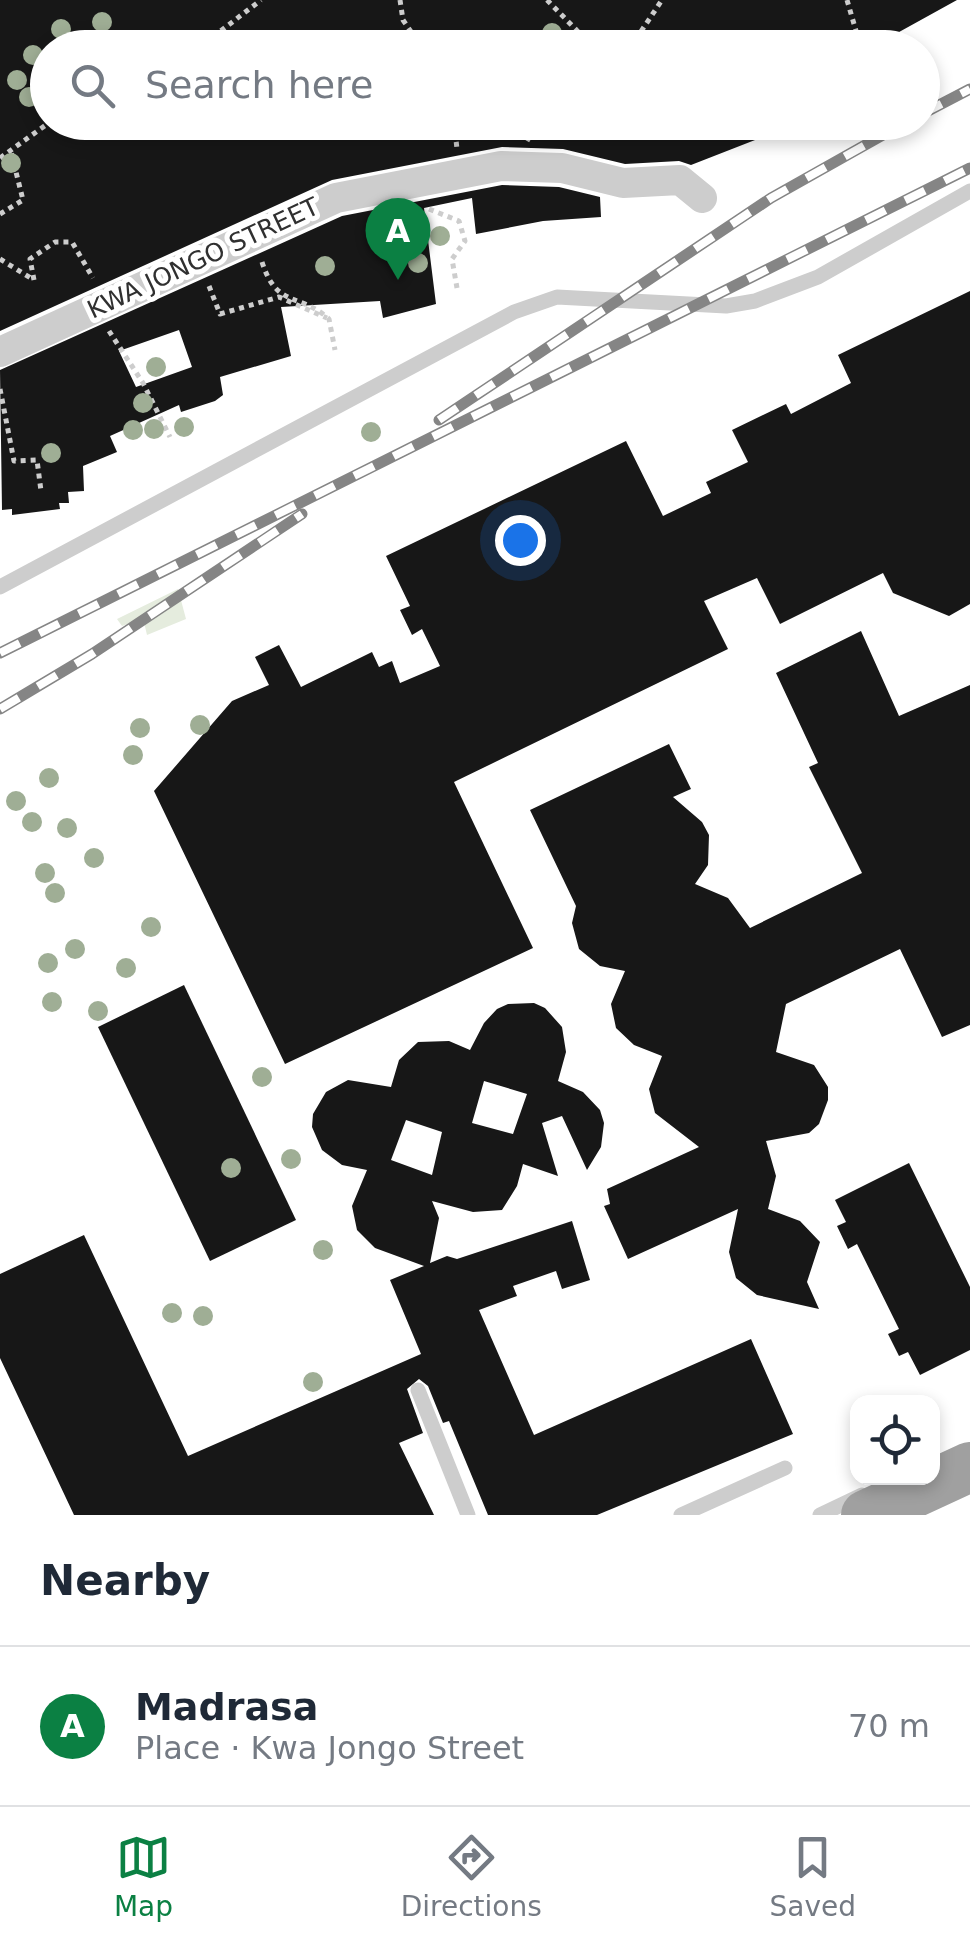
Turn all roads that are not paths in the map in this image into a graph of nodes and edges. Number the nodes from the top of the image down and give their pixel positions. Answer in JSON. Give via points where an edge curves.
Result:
{"nodes":[{"id":1,"x":970,"y":192,"type":"edge"},
{"id":2,"x":702,"y":198,"type":"dead end"},
{"id":3,"x":0,"y":352,"type":"edge"},
{"id":4,"x":0,"y":587,"type":"edge"},
{"id":5,"x":418,"y":1390,"type":"dead end"},
{"id":6,"x":970,"y":1466,"type":"edge"},
{"id":7,"x":785,"y":1468,"type":"dead end"},
{"id":8,"x":875,"y":1500,"type":"edge"},
{"id":9,"x":970,"y":1500,"type":"edge"},
{"id":10,"x":468,"y":1515,"type":"edge"},
{"id":11,"x":680,"y":1515,"type":"edge"},
{"id":12,"x":820,"y":1515,"type":"edge"},
{"id":13,"x":938,"y":1515,"type":"edge"}],
"edges":[{"from":1,"to":4,"type":"lane","via":[[818,278],[756,300],[726,306],[556,297],[514,312]]},
{"from":2,"to":3,"type":"street","name":"KWA JONGO STREET","via":[[680,180],[624,183],[562,168],[501,166],[336,198]]},
{"from":5,"to":10,"type":"lane"},
{"from":6,"to":8,"type":"highway"},
{"from":7,"to":11,"type":"lane"},
{"from":8,"to":12,"type":"lane"},
{"from":9,"to":13,"type":"highway"}]}
